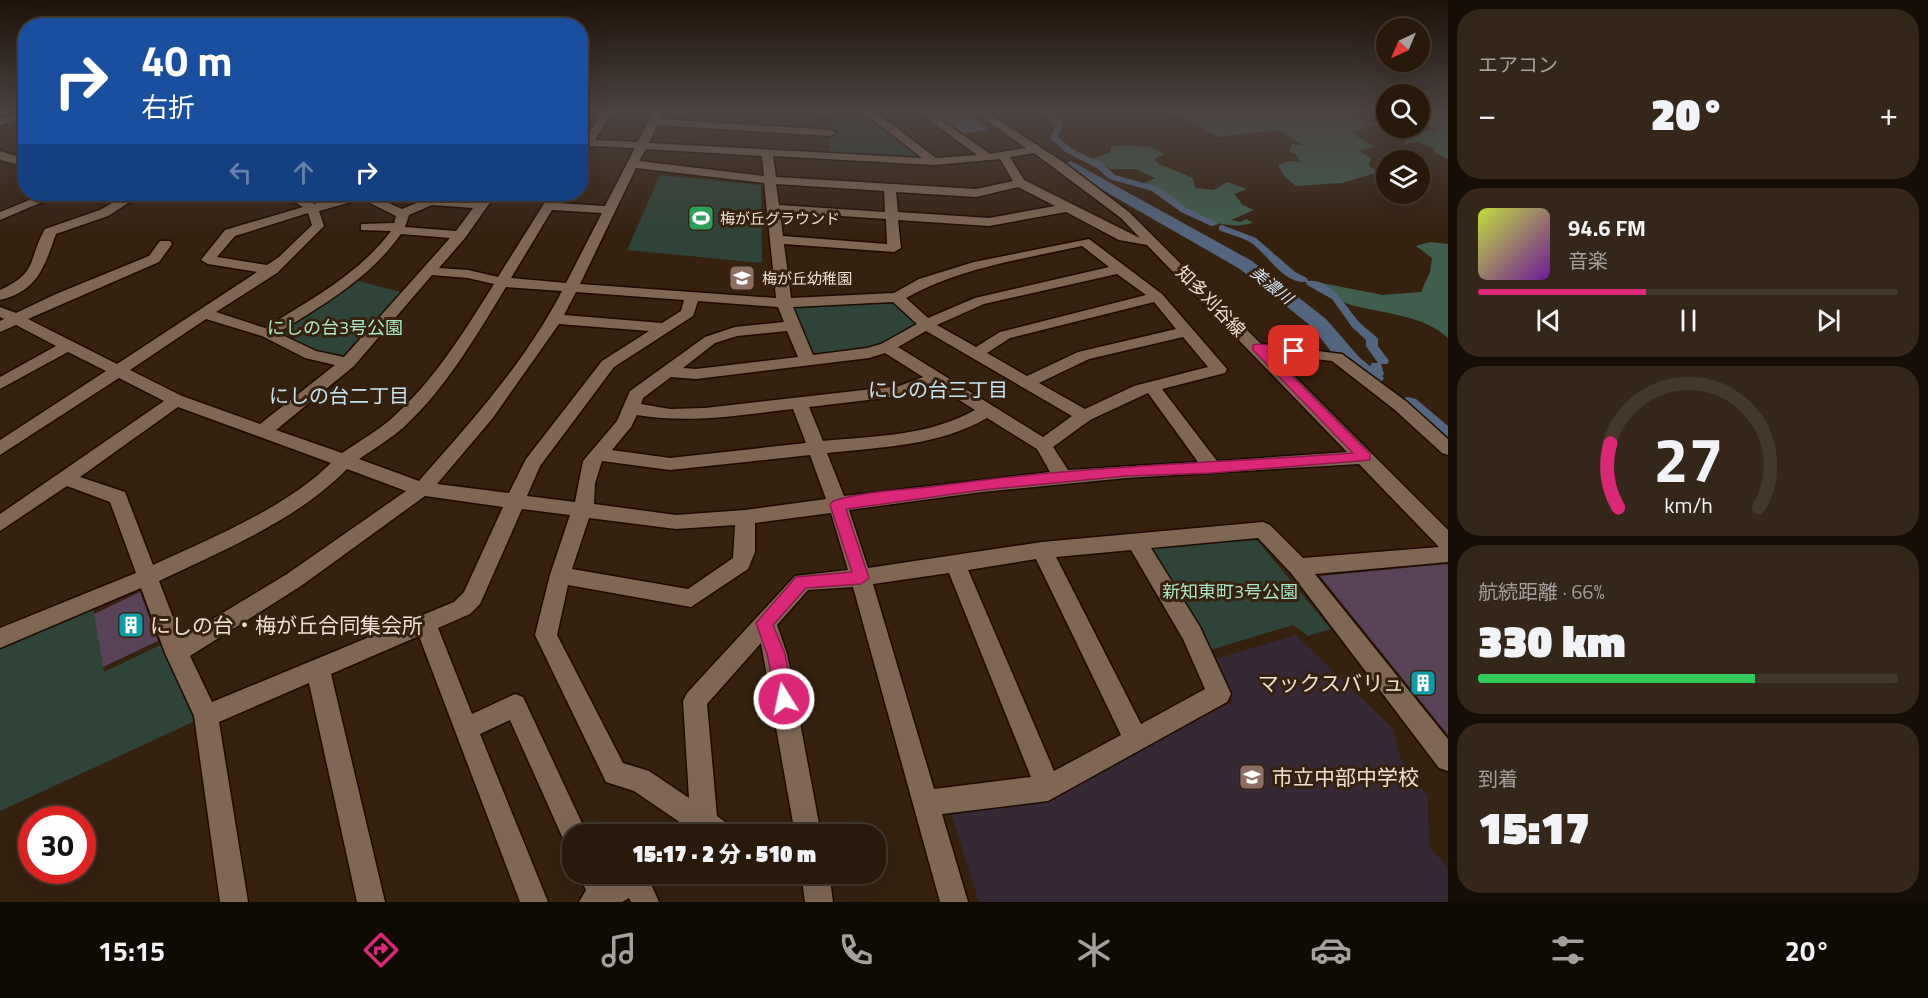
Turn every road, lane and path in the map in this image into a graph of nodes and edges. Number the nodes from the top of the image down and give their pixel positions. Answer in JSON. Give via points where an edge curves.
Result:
{"nodes":[{"id":1,"x":637,"y":153,"type":"edge"},
{"id":2,"x":767,"y":153,"type":"edge"},
{"id":3,"x":769,"y":153,"type":"edge"},
{"id":4,"x":923,"y":153,"type":"edge"},
{"id":5,"x":981,"y":153,"type":"edge"},
{"id":6,"x":1018,"y":153,"type":"edge"},
{"id":7,"x":1043,"y":153,"type":"edge"},
{"id":8,"x":829,"y":156,"type":"joint"},
{"id":9,"x":1004,"y":156,"type":"junction"},
{"id":10,"x":3,"y":158,"type":"edge"},
{"id":11,"x":988,"y":158,"type":"junction"},
{"id":12,"x":18,"y":161,"type":"edge"},
{"id":13,"x":934,"y":162,"type":"junction"},
{"id":14,"x":632,"y":164,"type":"junction"},
{"id":15,"x":770,"y":180,"type":"junction"},
{"id":16,"x":1020,"y":183,"type":"junction"},
{"id":17,"x":890,"y":188,"type":"junction"},
{"id":18,"x":37,"y":201,"type":"edge"},
{"id":19,"x":124,"y":201,"type":"edge"},
{"id":20,"x":305,"y":201,"type":"edge"},
{"id":21,"x":331,"y":201,"type":"edge"},
{"id":22,"x":378,"y":201,"type":"edge"},
{"id":23,"x":485,"y":201,"type":"edge"},
{"id":24,"x":552,"y":201,"type":"edge"},
{"id":25,"x":482,"y":205,"type":"junction"},
{"id":26,"x":308,"y":206,"type":"junction"},
{"id":27,"x":549,"y":206,"type":"junction"},
{"id":28,"x":773,"y":208,"type":"junction"},
{"id":29,"x":1065,"y":208,"type":"junction"},
{"id":30,"x":607,"y":210,"type":"junction"},
{"id":31,"x":402,"y":213,"type":"junction"},
{"id":32,"x":0,"y":216,"type":"edge"},
{"id":33,"x":891,"y":216,"type":"junction"},
{"id":34,"x":366,"y":227,"type":"dead end"},
{"id":35,"x":399,"y":229,"type":"junction"},
{"id":36,"x":459,"y":235,"type":"junction"},
{"id":37,"x":777,"y":240,"type":"junction"},
{"id":38,"x":1153,"y":241,"type":"junction"},
{"id":39,"x":165,"y":244,"type":"dead end"},
{"id":40,"x":1120,"y":269,"type":"junction"},
{"id":41,"x":272,"y":270,"type":"junction"},
{"id":42,"x":429,"y":271,"type":"junction"},
{"id":43,"x":502,"y":282,"type":"junction"},
{"id":44,"x":570,"y":287,"type":"junction"},
{"id":45,"x":0,"y":296,"type":"edge"},
{"id":46,"x":692,"y":297,"type":"junction"},
{"id":47,"x":897,"y":297,"type":"junction"},
{"id":48,"x":1157,"y":297,"type":"junction"},
{"id":49,"x":784,"y":303,"type":"junction"},
{"id":50,"x":206,"y":314,"type":"junction"},
{"id":51,"x":5,"y":319,"type":"edge"},
{"id":52,"x":555,"y":319,"type":"junction"},
{"id":53,"x":927,"y":325,"type":"junction"},
{"id":54,"x":791,"y":326,"type":"junction"},
{"id":55,"x":665,"y":328,"type":"junction"},
{"id":56,"x":1188,"y":331,"type":"junction"},
{"id":57,"x":267,"y":333,"type":"junction"},
{"id":58,"x":67,"y":346,"type":"junction"},
{"id":59,"x":887,"y":347,"type":"junction"},
{"id":60,"x":1257,"y":348,"type":"junction"},
{"id":61,"x":975,"y":354,"type":"junction"},
{"id":62,"x":807,"y":361,"type":"junction"},
{"id":63,"x":348,"y":363,"type":"junction"},
{"id":64,"x":118,"y":370,"type":"junction"},
{"id":65,"x":667,"y":370,"type":"junction"},
{"id":66,"x":936,"y":377,"type":"junction"},
{"id":67,"x":0,"y":384,"type":"edge"},
{"id":68,"x":1026,"y":384,"type":"junction"},
{"id":69,"x":1152,"y":387,"type":"junction"},
{"id":70,"x":176,"y":400,"type":"junction"},
{"id":71,"x":799,"y":402,"type":"junction"},
{"id":72,"x":630,"y":408,"type":"junction"},
{"id":73,"x":988,"y":410,"type":"junction"},
{"id":74,"x":1084,"y":416,"type":"junction"},
{"id":75,"x":261,"y":432,"type":"junction"},
{"id":76,"x":1043,"y":445,"type":"junction"},
{"id":77,"x":0,"y":449,"type":"edge"},
{"id":78,"x":817,"y":449,"type":"junction"},
{"id":79,"x":1448,"y":449,"type":"edge"},
{"id":80,"x":599,"y":454,"type":"junction"},
{"id":81,"x":1365,"y":457,"type":"junction"},
{"id":82,"x":343,"y":462,"type":"junction"},
{"id":83,"x":1212,"y":468,"type":"junction"},
{"id":84,"x":1064,"y":478,"type":"junction"},
{"id":85,"x":66,"y":479,"type":"junction"},
{"id":86,"x":422,"y":489,"type":"junction"},
{"id":87,"x":517,"y":502,"type":"junction"},
{"id":88,"x":838,"y":505,"type":"junction"},
{"id":89,"x":581,"y":512,"type":"junction"},
{"id":90,"x":745,"y":517,"type":"junction"},
{"id":91,"x":1448,"y":520,"type":"edge"},
{"id":92,"x":1428,"y":522,"type":"junction"},
{"id":93,"x":0,"y":524,"type":"edge"},
{"id":94,"x":1136,"y":540,"type":"junction"},
{"id":95,"x":1448,"y":543,"type":"edge"},
{"id":96,"x":1042,"y":550,"type":"junction"},
{"id":97,"x":1448,"y":554,"type":"edge"},
{"id":98,"x":955,"y":562,"type":"junction"},
{"id":99,"x":1298,"y":567,"type":"junction"},
{"id":100,"x":560,"y":575,"type":"junction"},
{"id":101,"x":149,"y":576,"type":"junction"},
{"id":102,"x":861,"y":578,"type":"junction"},
{"id":103,"x":765,"y":623,"type":"junction"},
{"id":104,"x":425,"y":624,"type":"junction"},
{"id":105,"x":0,"y":638,"type":"edge"},
{"id":106,"x":176,"y":653,"type":"junction"},
{"id":107,"x":318,"y":670,"type":"junction"},
{"id":108,"x":206,"y":716,"type":"junction"},
{"id":109,"x":466,"y":729,"type":"junction"},
{"id":110,"x":1136,"y":740,"type":"junction"},
{"id":111,"x":1448,"y":759,"type":"edge"},
{"id":112,"x":1048,"y":788,"type":"junction"},
{"id":113,"x":925,"y":803,"type":"junction"},
{"id":114,"x":569,"y":824,"type":"edge"},
{"id":115,"x":706,"y":824,"type":"edge"},
{"id":116,"x":711,"y":824,"type":"edge"},
{"id":117,"x":806,"y":824,"type":"edge"},
{"id":118,"x":817,"y":884,"type":"edge"},
{"id":119,"x":596,"y":890,"type":"edge"},
{"id":120,"x":234,"y":902,"type":"edge"},
{"id":121,"x":371,"y":902,"type":"edge"},
{"id":122,"x":534,"y":902,"type":"edge"},
{"id":123,"x":645,"y":902,"type":"edge"},
{"id":124,"x":819,"y":902,"type":"edge"},
{"id":125,"x":954,"y":902,"type":"edge"}],
"edges":[{"from":1,"to":14,"type":"street"},
{"from":2,"to":15,"type":"street"},
{"from":3,"to":8,"type":"street"},
{"from":4,"to":13,"type":"street"},
{"from":5,"to":11,"type":"street"},
{"from":6,"to":9,"type":"street"},
{"from":7,"to":38,"type":"street","name":"知多刈谷線","via":[[1105,198]]},
{"from":8,"to":13,"type":"street"},
{"from":9,"to":11,"type":"street"},
{"from":9,"to":16,"type":"street"},
{"from":10,"to":12,"type":"street"},
{"from":11,"to":13,"type":"street"},
{"from":14,"to":15,"type":"street"},
{"from":14,"to":30,"type":"street"},
{"from":15,"to":17,"type":"street"},
{"from":15,"to":28,"type":"street"},
{"from":16,"to":17,"type":"street","via":[[976,193]]},
{"from":16,"to":29,"type":"street"},
{"from":17,"to":33,"type":"street"},
{"from":18,"to":32,"type":"street"},
{"from":19,"to":45,"type":"street","via":[[104,213],[50,232],[46,249],[28,283]]},
{"from":20,"to":26,"type":"street"},
{"from":21,"to":26,"type":"street"},
{"from":22,"to":31,"type":"street"},
{"from":23,"to":25,"type":"street"},
{"from":24,"to":27,"type":"street"},
{"from":25,"to":31,"type":"street","via":[[431,201]]},
{"from":25,"to":36,"type":"street"},
{"from":26,"to":41,"type":"street","via":[[318,220],[313,233]]},
{"from":26,"to":41,"type":"street","via":[[230,233],[208,260]]},
{"from":27,"to":30,"type":"street"},
{"from":27,"to":43,"type":"street"},
{"from":28,"to":33,"type":"street"},
{"from":28,"to":37,"type":"street"},
{"from":29,"to":33,"type":"street","via":[[989,222]]},
{"from":29,"to":38,"type":"street","via":[[1131,240]]},
{"from":30,"to":44,"type":"street"},
{"from":31,"to":35,"type":"street"},
{"from":33,"to":37,"type":"street","via":[[894,248]]},
{"from":34,"to":35,"type":"street"},
{"from":35,"to":36,"type":"street"},
{"from":35,"to":57,"type":"street","via":[[351,279]]},
{"from":36,"to":42,"type":"street"},
{"from":37,"to":49,"type":"street"},
{"from":38,"to":60,"type":"street","name":"知多刈谷線"},
{"from":39,"to":51,"type":"street","via":[[154,259]]},
{"from":40,"to":47,"type":"street","via":[[1084,242],[979,265],[924,282]]},
{"from":40,"to":48,"type":"street"},
{"from":40,"to":53,"type":"street","via":[[980,301]]},
{"from":41,"to":50,"type":"street"},
{"from":42,"to":43,"type":"street"},
{"from":42,"to":63,"type":"street"},
{"from":43,"to":44,"type":"street"},
{"from":43,"to":82,"type":"street","via":[[461,349],[423,396],[396,424]]},
{"from":44,"to":46,"type":"street"},
{"from":44,"to":52,"type":"street"},
{"from":46,"to":49,"type":"street"},
{"from":46,"to":55,"type":"street","via":[[688,313]]},
{"from":47,"to":49,"type":"street"},
{"from":47,"to":53,"type":"street"},
{"from":48,"to":56,"type":"street"},
{"from":48,"to":61,"type":"street","via":[[1005,335]]},
{"from":49,"to":54,"type":"street"},
{"from":50,"to":57,"type":"street"},
{"from":50,"to":64,"type":"street"},
{"from":51,"to":58,"type":"street"},
{"from":52,"to":55,"type":"street"},
{"from":52,"to":86,"type":"street","via":[[486,415]]},
{"from":53,"to":59,"type":"street"},
{"from":53,"to":61,"type":"street"},
{"from":54,"to":62,"type":"street"},
{"from":54,"to":65,"type":"street","via":[[735,332],[710,340]]},
{"from":55,"to":87,"type":"street","via":[[608,364],[532,464]]},
{"from":56,"to":68,"type":"street","via":[[1089,354],[1049,368]]},
{"from":56,"to":69,"type":"street","via":[[1219,369]]},
{"from":57,"to":63,"type":"street","via":[[310,355]]},
{"from":58,"to":64,"type":"street"},
{"from":58,"to":67,"type":"street"},
{"from":59,"to":62,"type":"street","via":[[854,356]]},
{"from":59,"to":66,"type":"street"},
{"from":60,"to":79,"type":"street","via":[[1336,357],[1401,406]]},
{"from":60,"to":81,"type":"street","name":"知多刈谷線"},
{"from":61,"to":68,"type":"street"},
{"from":62,"to":65,"type":"street","via":[[696,374]]},
{"from":63,"to":75,"type":"street"},
{"from":64,"to":70,"type":"street"},
{"from":64,"to":77,"type":"street"},
{"from":65,"to":72,"type":"street","via":[[636,395]]},
{"from":66,"to":71,"type":"street","via":[[902,391]]},
{"from":66,"to":73,"type":"street"},
{"from":68,"to":74,"type":"street"},
{"from":69,"to":74,"type":"street"},
{"from":69,"to":83,"type":"street"},
{"from":70,"to":75,"type":"street"},
{"from":70,"to":85,"type":"street"},
{"from":71,"to":72,"type":"street","via":[[691,415]]},
{"from":71,"to":78,"type":"street"},
{"from":72,"to":80,"type":"street","via":[[625,423]]},
{"from":73,"to":76,"type":"street"},
{"from":73,"to":78,"type":"street","via":[[958,427],[924,436]]},
{"from":74,"to":76,"type":"street"},
{"from":75,"to":82,"type":"street"},
{"from":76,"to":84,"type":"street"},
{"from":78,"to":80,"type":"street","via":[[670,464]]},
{"from":78,"to":88,"type":"street"},
{"from":80,"to":89,"type":"street","via":[[589,470]]},
{"from":81,"to":83,"type":"street"},
{"from":81,"to":92,"type":"street","name":"知多刈谷線"},
{"from":82,"to":86,"type":"street"},
{"from":82,"to":101,"type":"street","via":[[317,488],[222,542]]},
{"from":83,"to":84,"type":"street"},
{"from":84,"to":88,"type":"street"},
{"from":85,"to":93,"type":"street"},
{"from":85,"to":101,"type":"street","via":[[118,497]]},
{"from":86,"to":87,"type":"street"},
{"from":86,"to":106,"type":"street","via":[[294,580]]},
{"from":87,"to":89,"type":"street"},
{"from":87,"to":104,"type":"street","via":[[472,598],[462,608]]},
{"from":88,"to":90,"type":"street"},
{"from":88,"to":102,"type":"street"},
{"from":89,"to":90,"type":"street","via":[[676,522]]},
{"from":89,"to":100,"type":"street"},
{"from":90,"to":100,"type":"street","via":[[745,552],[741,563],[691,598]]},
{"from":91,"to":92,"type":"street"},
{"from":92,"to":95,"type":"street","name":"知多刈谷線"},
{"from":94,"to":96,"type":"street"},
{"from":94,"to":99,"type":"street","via":[[1263,530]]},
{"from":94,"to":110,"type":"street","via":[[1192,634],[1219,694]]},
{"from":96,"to":98,"type":"street"},
{"from":96,"to":110,"type":"street"},
{"from":97,"to":99,"type":"street"},
{"from":98,"to":102,"type":"street"},
{"from":98,"to":112,"type":"street"},
{"from":99,"to":111,"type":"street"},
{"from":100,"to":115,"type":"street","via":[[546,635],[615,773],[640,780]]},
{"from":101,"to":105,"type":"street"},
{"from":101,"to":106,"type":"street"},
{"from":102,"to":103,"type":"street","via":[[802,582]]},
{"from":102,"to":113,"type":"street"},
{"from":103,"to":116,"type":"street","via":[[695,701]]},
{"from":103,"to":117,"type":"street","via":[[776,654]]},
{"from":104,"to":107,"type":"street"},
{"from":104,"to":109,"type":"street"},
{"from":106,"to":108,"type":"street"},
{"from":107,"to":108,"type":"street"},
{"from":107,"to":121,"type":"street"},
{"from":108,"to":120,"type":"street"},
{"from":109,"to":114,"type":"street","via":[[515,705]]},
{"from":109,"to":122,"type":"street"},
{"from":110,"to":112,"type":"street"},
{"from":112,"to":113,"type":"street"},
{"from":113,"to":125,"type":"street"},
{"from":118,"to":124,"type":"street"},
{"from":119,"to":123,"type":"street","via":[[635,880]]}]}
